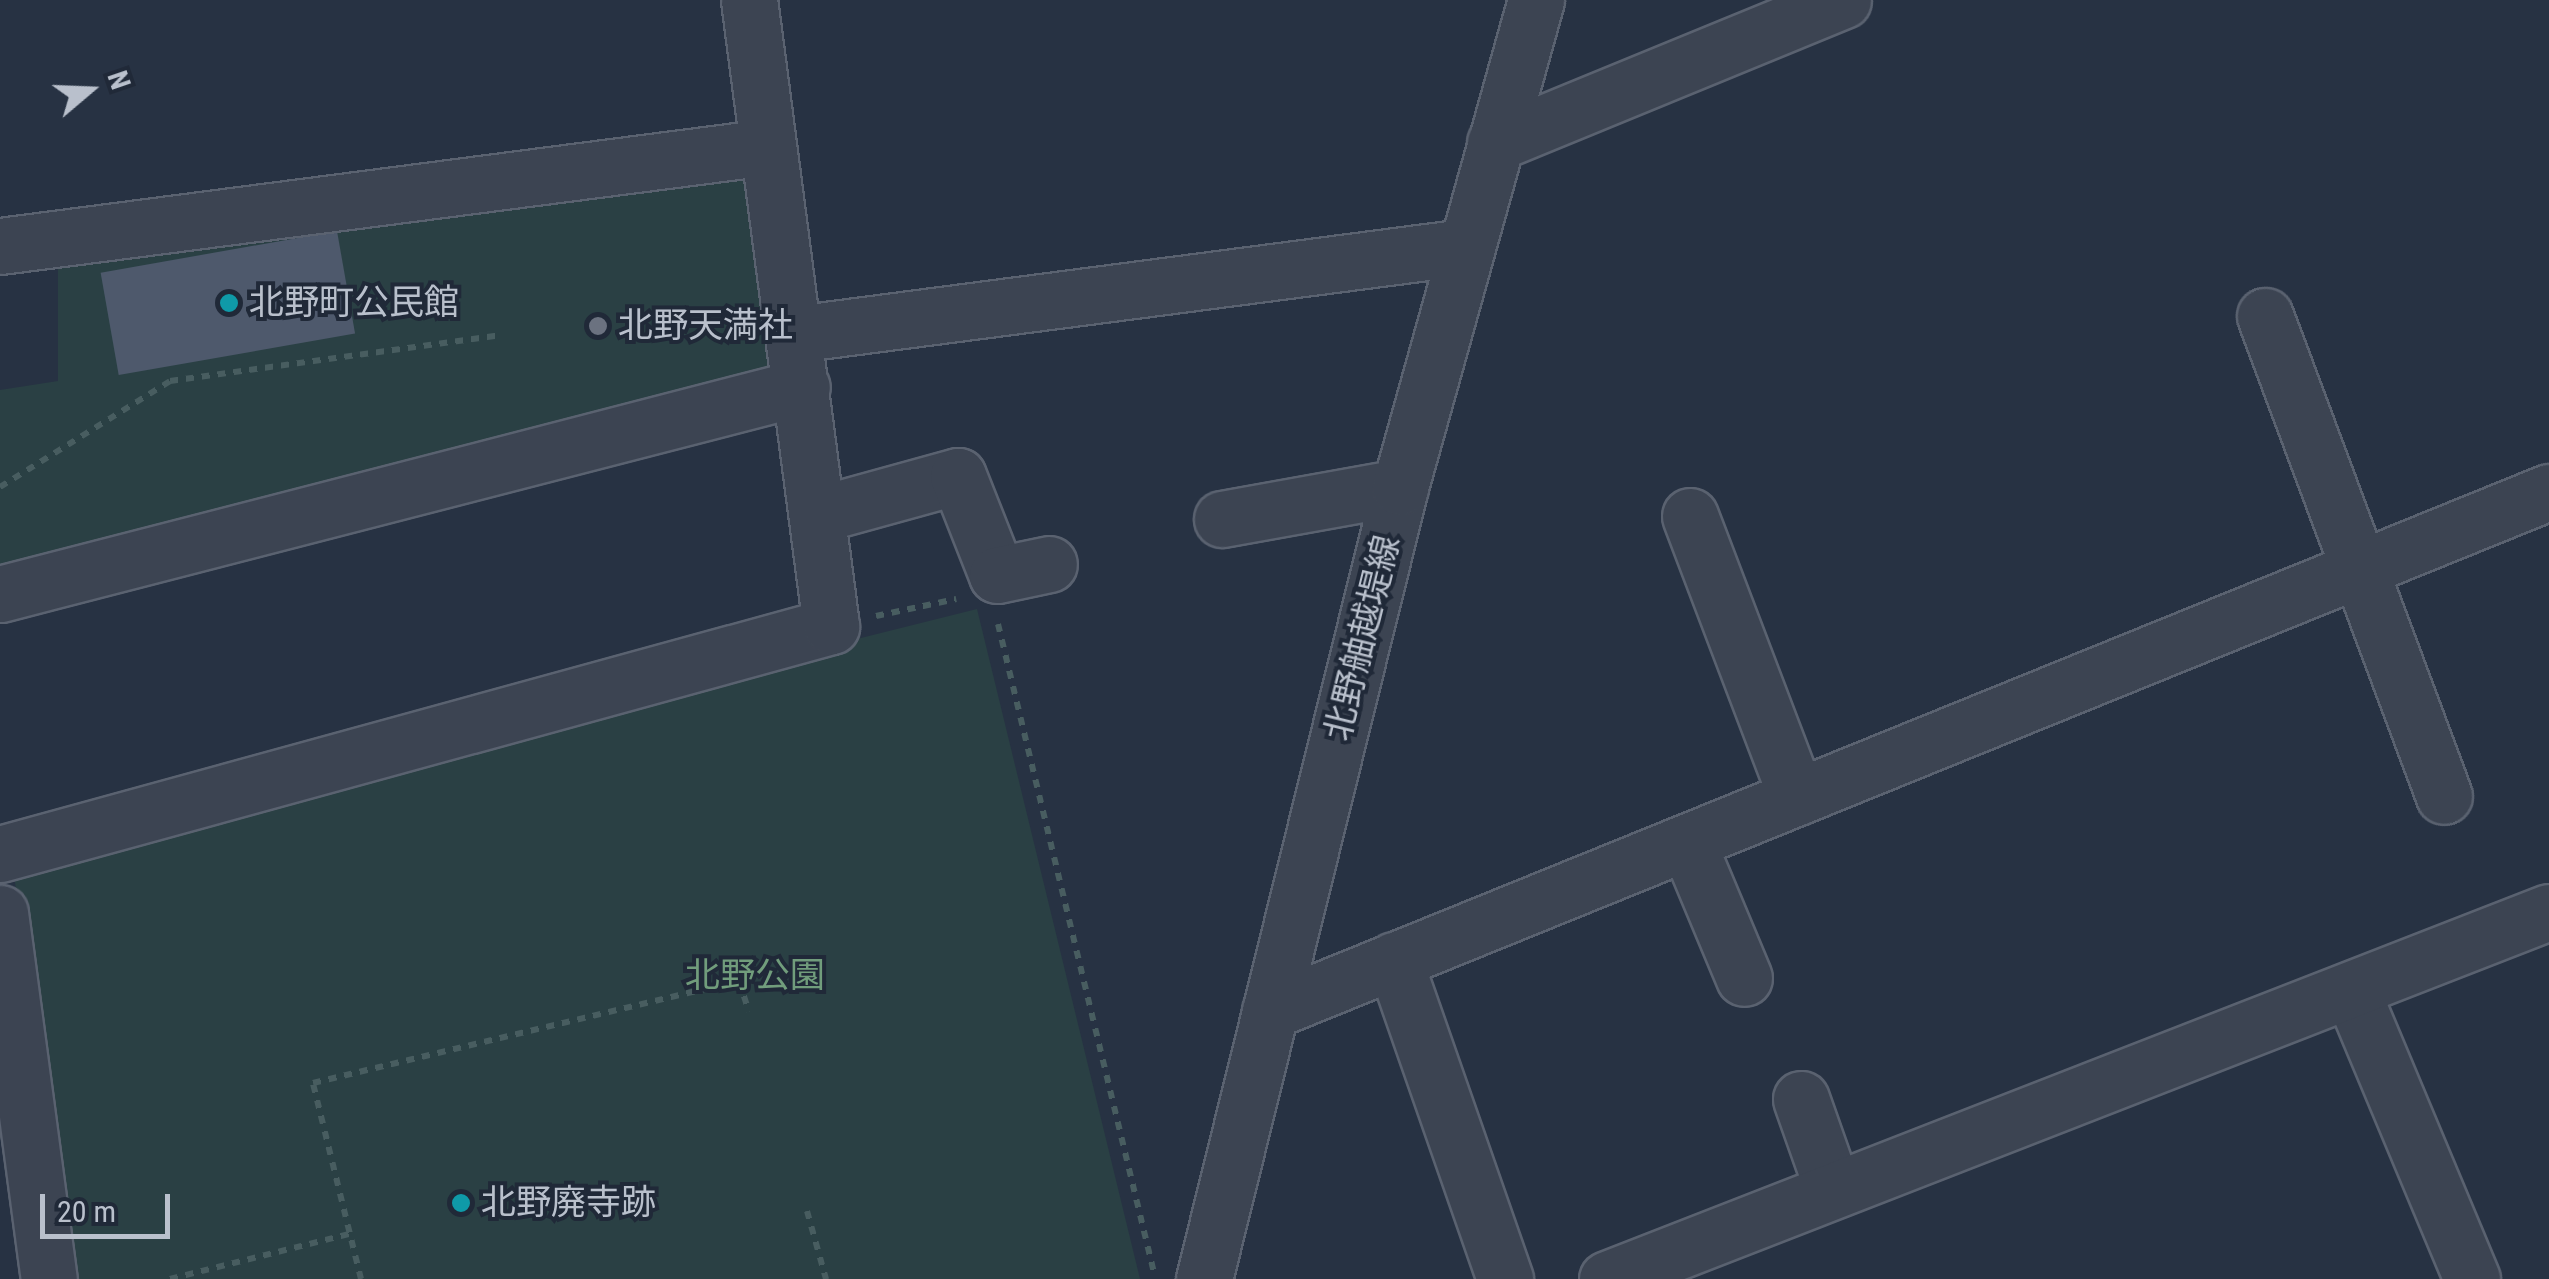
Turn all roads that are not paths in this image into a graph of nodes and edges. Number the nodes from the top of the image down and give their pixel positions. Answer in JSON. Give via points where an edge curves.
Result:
{"nodes":[{"id":1,"x":749,"y":0,"type":"edge"},
{"id":2,"x":1496,"y":0,"type":"edge"},
{"id":3,"x":1536,"y":0,"type":"edge"},
{"id":4,"x":1843,"y":0,"type":"edge"},
{"id":5,"x":1511,"y":85,"type":"junction"},
{"id":6,"x":1495,"y":143,"type":"junction"},
{"id":7,"x":768,"y":147,"type":"junction"},
{"id":8,"x":0,"y":246,"type":"edge"},
{"id":9,"x":1464,"y":247,"type":"junction"},
{"id":10,"x":2265,"y":316,"type":"dead end"},
{"id":11,"x":796,"y":334,"type":"junction"},
{"id":12,"x":802,"y":387,"type":"junction"},
{"id":13,"x":1400,"y":487,"type":"junction"},
{"id":14,"x":2549,"y":492,"type":"edge"},
{"id":15,"x":820,"y":514,"type":"junction"},
{"id":16,"x":1690,"y":516,"type":"dead end"},
{"id":17,"x":1222,"y":519,"type":"dead end"},
{"id":18,"x":1049,"y":564,"type":"dead end"},
{"id":19,"x":2356,"y":570,"type":"junction"},
{"id":20,"x":0,"y":594,"type":"edge"},
{"id":21,"x":2444,"y":796,"type":"dead end"},
{"id":22,"x":1797,"y":797,"type":"junction"},
{"id":23,"x":1688,"y":844,"type":"junction"},
{"id":24,"x":0,"y":854,"type":"edge"},
{"id":25,"x":2549,"y":912,"type":"edge"},
{"id":26,"x":0,"y":914,"type":"edge"},
{"id":27,"x":1394,"y":960,"type":"junction"},
{"id":28,"x":1744,"y":978,"type":"dead end"},
{"id":29,"x":2352,"y":992,"type":"junction"},
{"id":30,"x":1270,"y":1011,"type":"junction"},
{"id":31,"x":1801,"y":1098,"type":"dead end"},
{"id":32,"x":1833,"y":1190,"type":"junction"},
{"id":33,"x":1640,"y":1272,"type":"edge"},
{"id":34,"x":49,"y":1279,"type":"edge"},
{"id":35,"x":1204,"y":1279,"type":"edge"},
{"id":36,"x":1504,"y":1279,"type":"edge"},
{"id":37,"x":2472,"y":1279,"type":"edge"}],
"edges":[{"from":1,"to":7,"type":"street"},
{"from":2,"to":5,"type":"street"},
{"from":3,"to":5,"type":"street","name":"北野舳越堤線"},
{"from":4,"to":6,"type":"street"},
{"from":5,"to":6,"type":"street","name":"北野舳越堤線"},
{"from":6,"to":9,"type":"street","name":"北野舳越堤線"},
{"from":7,"to":8,"type":"street"},
{"from":7,"to":11,"type":"street"},
{"from":9,"to":11,"type":"street"},
{"from":9,"to":13,"type":"street","name":"北野舳越堤線"},
{"from":10,"to":19,"type":"street"},
{"from":11,"to":12,"type":"street"},
{"from":12,"to":15,"type":"street"},
{"from":12,"to":20,"type":"street"},
{"from":13,"to":17,"type":"street"},
{"from":13,"to":30,"type":"street","name":"北野舳越堤線"},
{"from":14,"to":19,"type":"street"},
{"from":15,"to":18,"type":"street","via":[[958,476],[997,575]]},
{"from":15,"to":24,"type":"street","via":[[831,626]]},
{"from":16,"to":22,"type":"street"},
{"from":19,"to":21,"type":"street"},
{"from":19,"to":22,"type":"street"},
{"from":22,"to":23,"type":"street"},
{"from":23,"to":27,"type":"street"},
{"from":23,"to":28,"type":"street"},
{"from":25,"to":29,"type":"street"},
{"from":26,"to":34,"type":"street"},
{"from":27,"to":30,"type":"street"},
{"from":27,"to":36,"type":"street"},
{"from":29,"to":32,"type":"street"},
{"from":29,"to":37,"type":"street"},
{"from":30,"to":35,"type":"street","name":"北野舳越堤線"},
{"from":31,"to":32,"type":"street"},
{"from":32,"to":33,"type":"street"}]}
